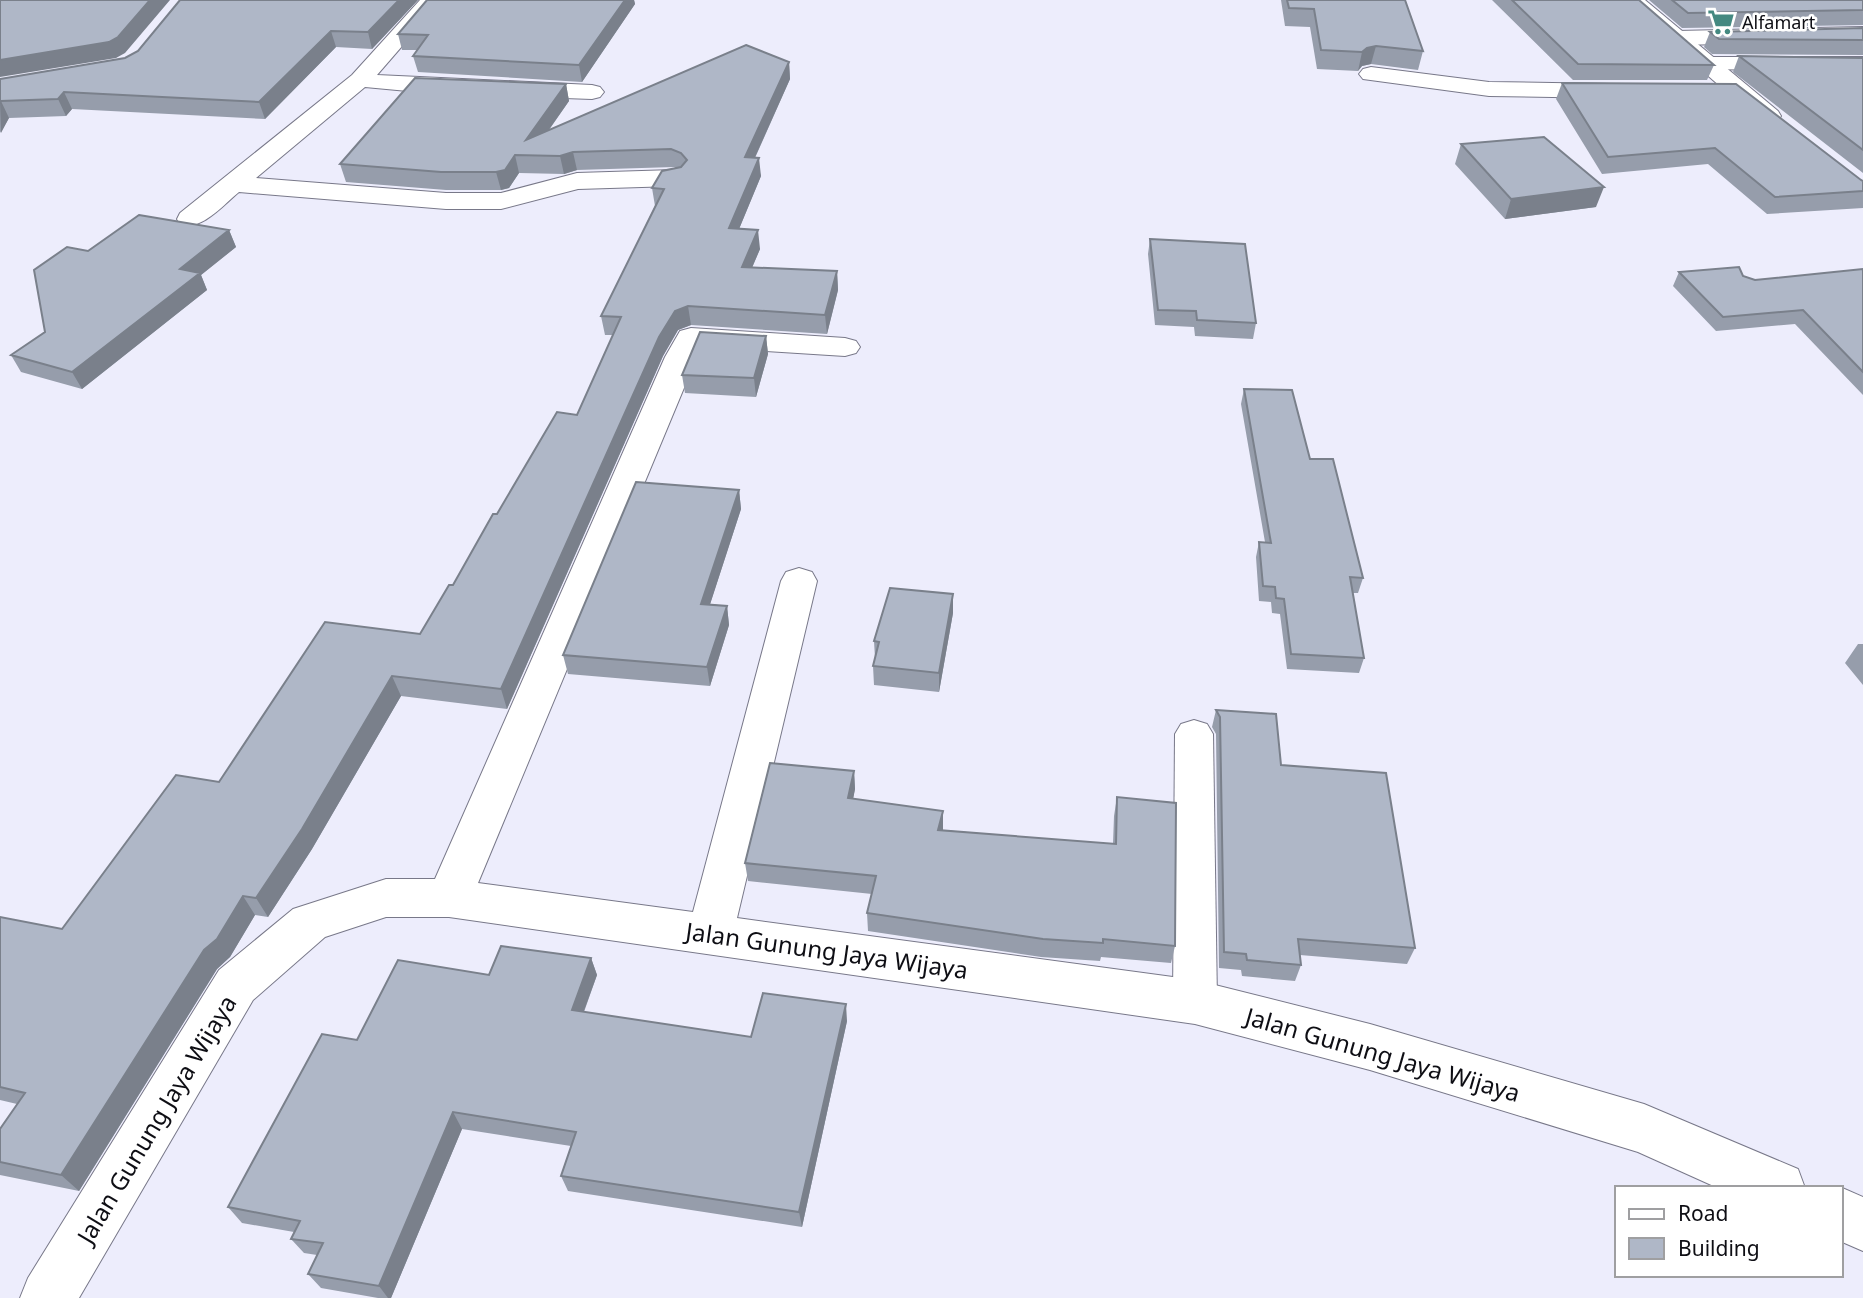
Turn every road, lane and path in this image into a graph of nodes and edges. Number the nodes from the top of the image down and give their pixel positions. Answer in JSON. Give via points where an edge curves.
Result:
{"nodes":[{"id":1,"x":431,"y":0,"type":"edge"},
{"id":2,"x":1632,"y":0,"type":"edge"},
{"id":3,"x":1863,"y":34,"type":"edge"},
{"id":4,"x":1677,"y":38,"type":"junction"},
{"id":5,"x":1708,"y":64,"type":"junction"},
{"id":6,"x":1863,"y":64,"type":"edge"},
{"id":7,"x":1371,"y":74,"type":"edge"},
{"id":8,"x":360,"y":80,"type":"junction"},
{"id":9,"x":1709,"y":90,"type":"edge"},
{"id":10,"x":1736,"y":90,"type":"junction"},
{"id":11,"x":1628,"y":91,"type":"edge"},
{"id":12,"x":592,"y":92,"type":"dead end"},
{"id":13,"x":1789,"y":131,"type":"edge"},
{"id":14,"x":674,"y":178,"type":"edge"},
{"id":15,"x":233,"y":184,"type":"junction"},
{"id":16,"x":191,"y":219,"type":"dead end"},
{"id":17,"x":845,"y":347,"type":"dead end"},
{"id":18,"x":799,"y":581,"type":"dead end"},
{"id":19,"x":1194,"y":734,"type":"dead end"},
{"id":20,"x":449,"y":898,"type":"junction"},
{"id":21,"x":710,"y":933,"type":"junction"},
{"id":22,"x":1195,"y":1002,"type":"junction"},
{"id":23,"x":1774,"y":1186,"type":"edge"},
{"id":24,"x":1842,"y":1215,"type":"edge"},
{"id":25,"x":1863,"y":1224,"type":"edge"},
{"id":26,"x":48,"y":1298,"type":"edge"}],
"edges":[{"from":1,"to":8,"type":"street"},
{"from":2,"to":4,"type":"street"},
{"from":3,"to":4,"type":"street"},
{"from":4,"to":5,"type":"street"},
{"from":5,"to":6,"type":"street"},
{"from":5,"to":10,"type":"street"},
{"from":7,"to":11,"type":"street","via":[[1489,89]]},
{"from":8,"to":12,"type":"street"},
{"from":8,"to":15,"type":"street"},
{"from":9,"to":10,"type":"street"},
{"from":10,"to":13,"type":"street"},
{"from":14,"to":15,"type":"street","via":[[577,181],[502,201],[446,201]]},
{"from":15,"to":16,"type":"street"},
{"from":17,"to":20,"type":"street","via":[[691,337]]},
{"from":18,"to":21,"type":"street"},
{"from":19,"to":22,"type":"lane"},
{"from":20,"to":21,"type":"street","name":"Jalan Gunung Jaya Wijaya"},
{"from":20,"to":26,"type":"street","name":"Jalan Gunung Jaya Wijaya","via":[[386,898],[310,923],[236,985]]},
{"from":21,"to":22,"type":"street","name":"Jalan Gunung Jaya Wijaya"},
{"from":22,"to":23,"type":"street","name":"Jalan Gunung Jaya Wijaya","via":[[1370,1047],[1644,1129]]},
{"from":24,"to":25,"type":"street"}]}
